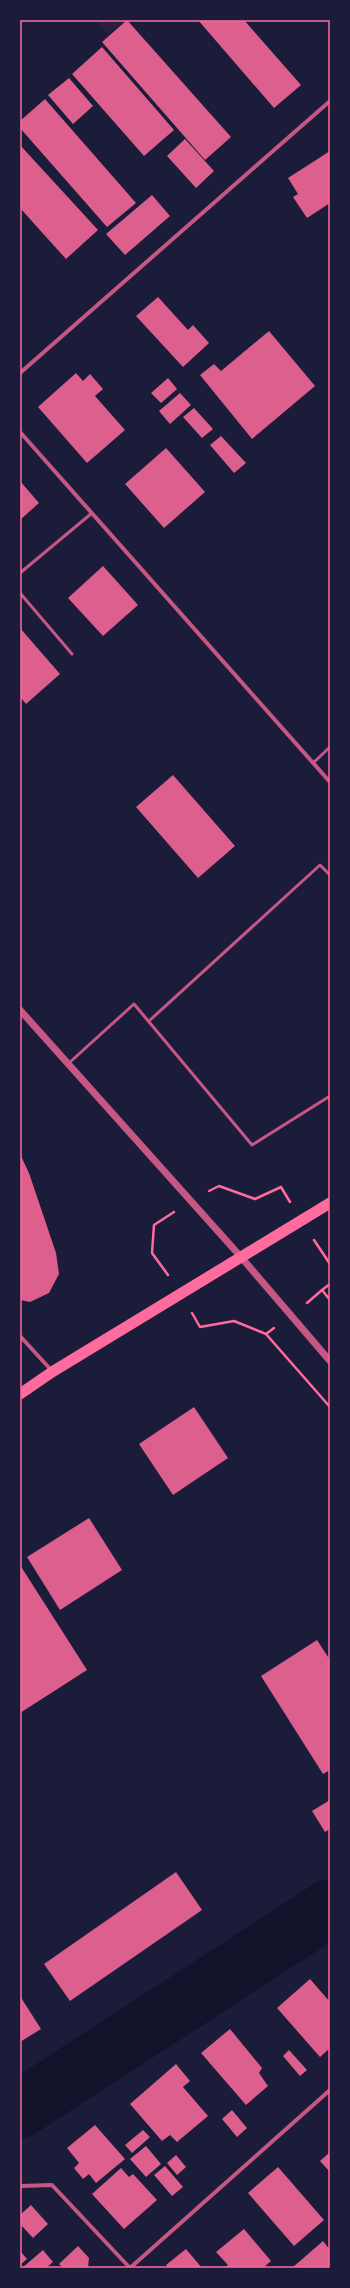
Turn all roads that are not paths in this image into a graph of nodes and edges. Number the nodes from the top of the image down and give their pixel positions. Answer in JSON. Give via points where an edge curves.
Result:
{"nodes":[{"id":1,"x":330,"y":101,"type":"edge"},
{"id":2,"x":20,"y":374,"type":"edge"},
{"id":3,"x":21,"y":435,"type":"edge"},
{"id":4,"x":92,"y":513,"type":"junction"},
{"id":5,"x":20,"y":573,"type":"edge"},
{"id":6,"x":20,"y":593,"type":"edge"},
{"id":7,"x":72,"y":654,"type":"dead end"},
{"id":8,"x":330,"y":748,"type":"edge"},
{"id":9,"x":313,"y":763,"type":"junction"},
{"id":10,"x":330,"y":782,"type":"edge"},
{"id":11,"x":330,"y":875,"type":"edge"},
{"id":12,"x":20,"y":1010,"type":"edge"},
{"id":13,"x":149,"y":1021,"type":"junction"},
{"id":14,"x":68,"y":1064,"type":"junction"},
{"id":15,"x":330,"y":1096,"type":"edge"},
{"id":16,"x":330,"y":1203,"type":"edge"},
{"id":17,"x":241,"y":1257,"type":"junction"},
{"id":18,"x":20,"y":1336,"type":"edge"},
{"id":19,"x":330,"y":1361,"type":"edge"},
{"id":20,"x":52,"y":1372,"type":"junction"},
{"id":21,"x":20,"y":1394,"type":"edge"},
{"id":22,"x":330,"y":2090,"type":"edge"},
{"id":23,"x":20,"y":2186,"type":"edge"}],
"edges":[{"from":1,"to":2,"type":"street"},
{"from":3,"to":4,"type":"street"},
{"from":4,"to":5,"type":"lane"},
{"from":4,"to":9,"type":"street"},
{"from":6,"to":7,"type":"lane"},
{"from":8,"to":9,"type":"lane"},
{"from":9,"to":10,"type":"street"},
{"from":11,"to":13,"type":"lane","via":[[320,865]]},
{"from":12,"to":14,"type":"street"},
{"from":13,"to":14,"type":"lane","via":[[134,1004]]},
{"from":13,"to":15,"type":"lane","via":[[252,1145]]},
{"from":14,"to":17,"type":"street"},
{"from":16,"to":17,"type":"highway"},
{"from":17,"to":19,"type":"street"},
{"from":17,"to":20,"type":"highway"},
{"from":18,"to":20,"type":"street"},
{"from":20,"to":21,"type":"highway"},
{"from":22,"to":23,"type":"street","via":[[130,2268],[52,2185]]}]}
